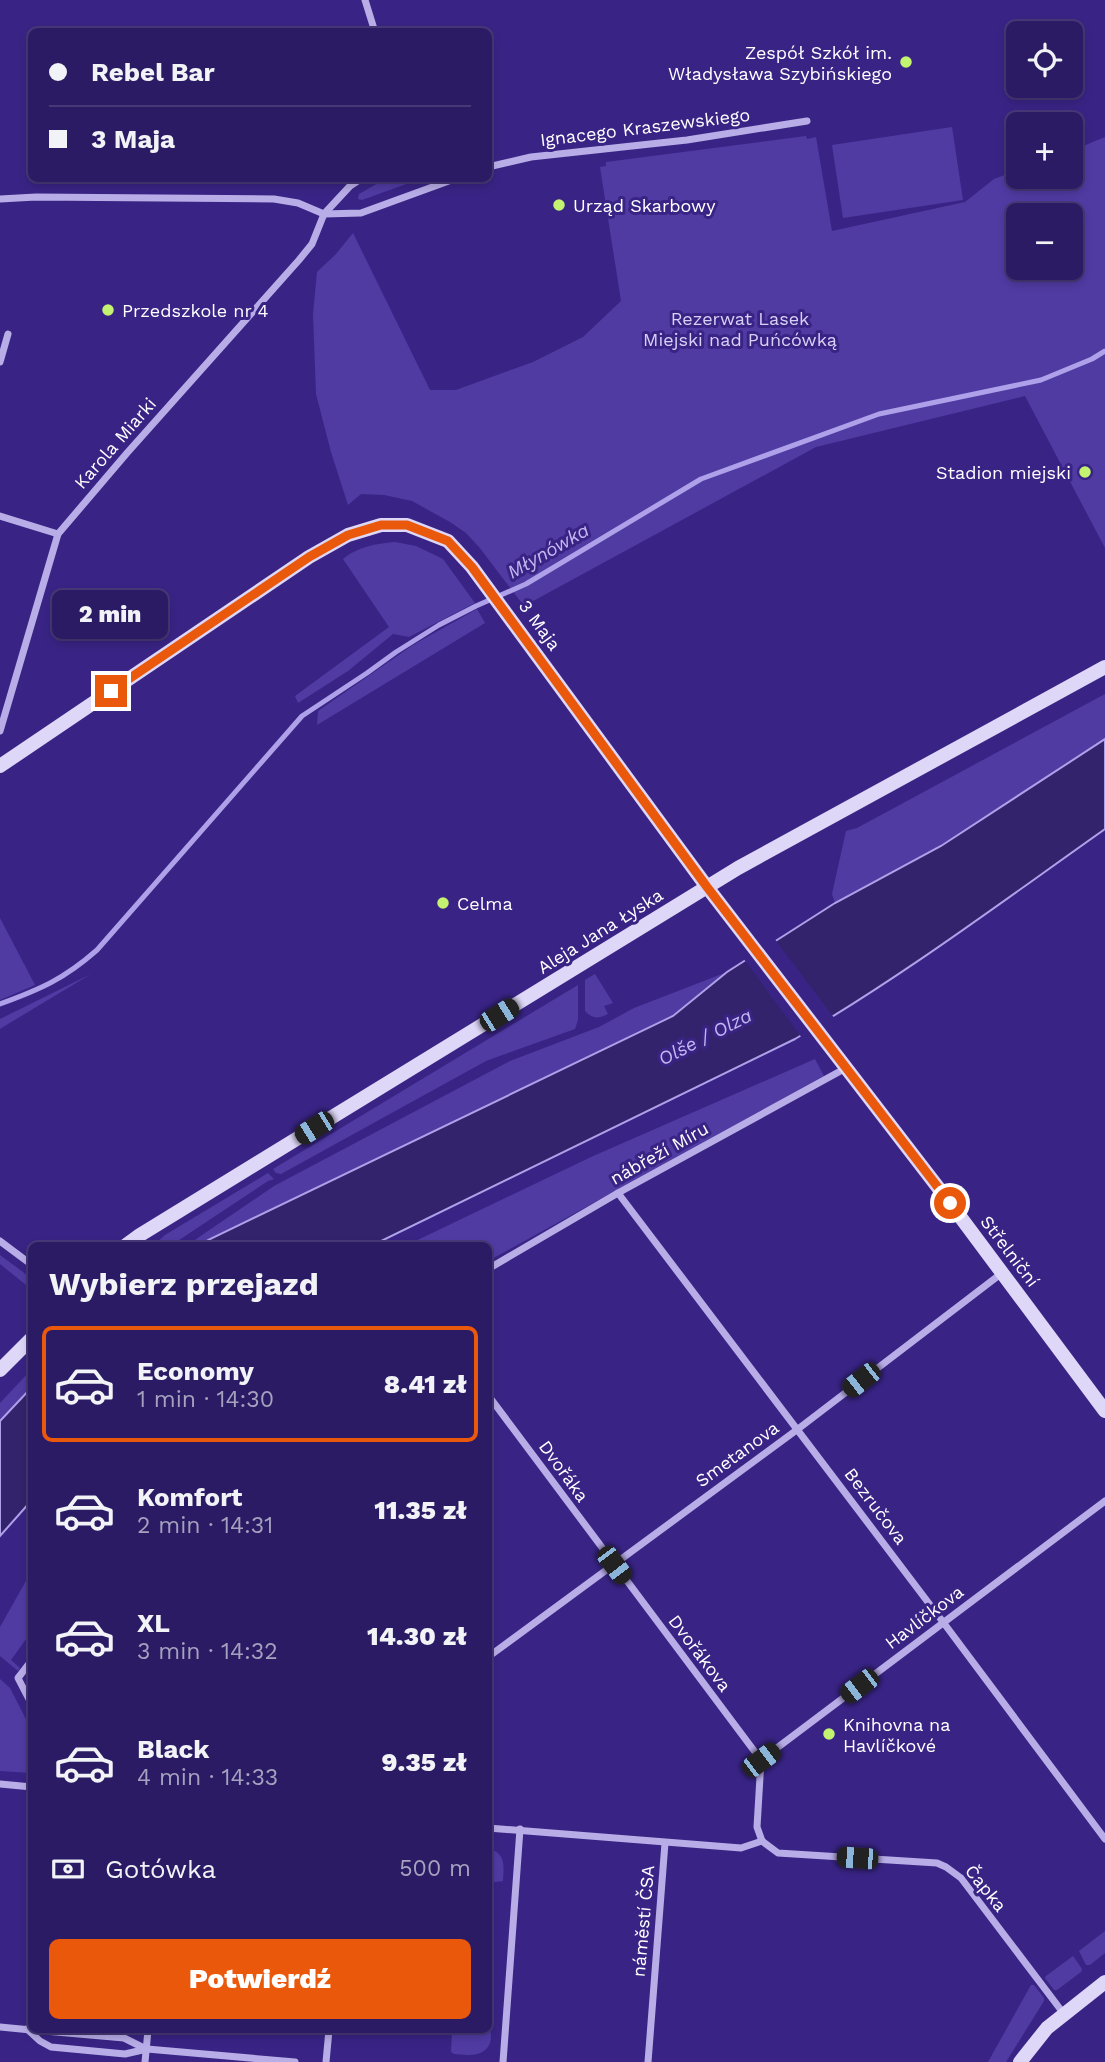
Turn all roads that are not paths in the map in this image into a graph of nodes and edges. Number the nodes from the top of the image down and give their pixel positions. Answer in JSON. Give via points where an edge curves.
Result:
{"nodes":[{"id":1,"x":365,"y":0,"type":"edge"},
{"id":2,"x":374,"y":28,"type":"edge"},
{"id":3,"x":807,"y":121,"type":"dead end"},
{"id":4,"x":492,"y":166,"type":"edge"},
{"id":5,"x":356,"y":182,"type":"edge"},
{"id":6,"x":446,"y":182,"type":"edge"},
{"id":7,"x":0,"y":198,"type":"edge"},
{"id":8,"x":324,"y":214,"type":"junction"},
{"id":9,"x":8,"y":334,"type":"dead end"},
{"id":10,"x":0,"y":362,"type":"edge"},
{"id":11,"x":0,"y":516,"type":"edge"},
{"id":12,"x":58,"y":534,"type":"junction"},
{"id":13,"x":1105,"y":667,"type":"edge"},
{"id":14,"x":0,"y":731,"type":"edge"},
{"id":15,"x":0,"y":766,"type":"edge"},
{"id":16,"x":707,"y":887,"type":"junction"},
{"id":17,"x":832,"y":1048,"type":"joint"},
{"id":18,"x":847,"y":1068,"type":"junction"},
{"id":19,"x":618,"y":1193,"type":"junction"},
{"id":20,"x":0,"y":1241,"type":"edge"},
{"id":21,"x":130,"y":1242,"type":"edge"},
{"id":22,"x":28,"y":1262,"type":"edge"},
{"id":23,"x":492,"y":1267,"type":"edge"},
{"id":24,"x":1002,"y":1273,"type":"junction"},
{"id":25,"x":28,"y":1342,"type":"edge"},
{"id":26,"x":0,"y":1370,"type":"edge"},
{"id":27,"x":492,"y":1400,"type":"edge"},
{"id":28,"x":1105,"y":1411,"type":"edge"},
{"id":29,"x":798,"y":1429,"type":"junction"},
{"id":30,"x":1105,"y":1501,"type":"edge"},
{"id":31,"x":614,"y":1565,"type":"junction"},
{"id":32,"x":943,"y":1622,"type":"junction"},
{"id":33,"x":492,"y":1654,"type":"edge"},
{"id":34,"x":28,"y":1665,"type":"edge"},
{"id":35,"x":28,"y":1697,"type":"edge"},
{"id":36,"x":761,"y":1760,"type":"junction"},
{"id":37,"x":0,"y":1784,"type":"edge"},
{"id":38,"x":28,"y":1787,"type":"edge"},
{"id":39,"x":492,"y":1828,"type":"edge"},
{"id":40,"x":520,"y":1829,"type":"junction"},
{"id":41,"x":1105,"y":1839,"type":"edge"},
{"id":42,"x":762,"y":1841,"type":"junction"},
{"id":43,"x":665,"y":1843,"type":"junction"},
{"id":44,"x":1105,"y":1982,"type":"edge"},
{"id":45,"x":1064,"y":2014,"type":"junction"},
{"id":46,"x":0,"y":2027,"type":"edge"},
{"id":47,"x":28,"y":2030,"type":"edge"},
{"id":48,"x":33,"y":2033,"type":"edge"},
{"id":49,"x":66,"y":2033,"type":"edge"},
{"id":50,"x":148,"y":2033,"type":"edge"},
{"id":51,"x":329,"y":2033,"type":"edge"},
{"id":52,"x":147,"y":2049,"type":"junction"},
{"id":53,"x":145,"y":2062,"type":"edge"},
{"id":54,"x":295,"y":2062,"type":"edge"},
{"id":55,"x":326,"y":2062,"type":"edge"},
{"id":56,"x":503,"y":2062,"type":"edge"},
{"id":57,"x":648,"y":2062,"type":"edge"},
{"id":58,"x":1020,"y":2062,"type":"edge"}],
"edges":[{"from":1,"to":2,"type":"street"},
{"from":3,"to":4,"type":"street","name":"Ignacego Kraszewskiego"},
{"from":5,"to":8,"type":"street","name":"Karola Miarki"},
{"from":6,"to":8,"type":"street","via":[[361,213]]},
{"from":7,"to":8,"type":"street","via":[[274,199]]},
{"from":8,"to":12,"type":"street","name":"Karola Miarki","via":[[312,244],[299,260]]},
{"from":9,"to":10,"type":"street"},
{"from":11,"to":12,"type":"street"},
{"from":12,"to":14,"type":"street","name":"Karola Miarki"},
{"from":13,"to":16,"type":"street","name":"Aleja Jana Łyska"},
{"from":15,"to":16,"type":"street","name":"3 Maja","via":[[309,557],[348,535],[381,525],[407,525],[448,541],[472,567]]},
{"from":16,"to":17,"type":"street","name":"3 Maja"},
{"from":16,"to":21,"type":"street","name":"Aleja Jana Łyska"},
{"from":17,"to":18,"type":"street","name":"Střelniční"},
{"from":18,"to":19,"type":"street","name":"nábřeží Míru"},
{"from":18,"to":24,"type":"street","name":"Střelniční"},
{"from":19,"to":23,"type":"street","name":"nábřeží Míru"},
{"from":19,"to":29,"type":"street","name":"Bezručova"},
{"from":20,"to":22,"type":"street"},
{"from":24,"to":28,"type":"street","name":"Střelniční"},
{"from":24,"to":29,"type":"street","name":"Smetanova"},
{"from":25,"to":26,"type":"street"},
{"from":27,"to":31,"type":"street","name":"Dvořáka"},
{"from":29,"to":31,"type":"street","name":"Smetanova"},
{"from":29,"to":32,"type":"street","name":"Bezručova"},
{"from":30,"to":32,"type":"street","name":"Havlíčkova"},
{"from":31,"to":33,"type":"street","name":"Smetanova"},
{"from":31,"to":36,"type":"street","name":"Dvořákova"},
{"from":32,"to":36,"type":"street","name":"Havlíčkova"},
{"from":32,"to":41,"type":"street","name":"Bezručova"},
{"from":34,"to":35,"type":"street","via":[[18,1678]]},
{"from":36,"to":42,"type":"street","via":[[757,1827]]},
{"from":37,"to":38,"type":"street"},
{"from":39,"to":40,"type":"street","name":"náměstí ČSA"},
{"from":40,"to":43,"type":"street","name":"náměstí ČSA"},
{"from":40,"to":56,"type":"street"},
{"from":42,"to":43,"type":"street","via":[[741,1848]]},
{"from":42,"to":45,"type":"street","name":"Čapka","via":[[778,1853],[946,1867],[961,1878]]},
{"from":43,"to":57,"type":"street","name":"náměstí ČSA"},
{"from":44,"to":45,"type":"street"},
{"from":45,"to":58,"type":"street","via":[[1040,2035]]},
{"from":46,"to":47,"type":"street"},
{"from":48,"to":52,"type":"street","via":[[51,2047],[125,2054]]},
{"from":49,"to":52,"type":"street","via":[[124,2038]]},
{"from":50,"to":52,"type":"street"},
{"from":51,"to":55,"type":"street"},
{"from":52,"to":53,"type":"street"},
{"from":52,"to":54,"type":"street"}]}
